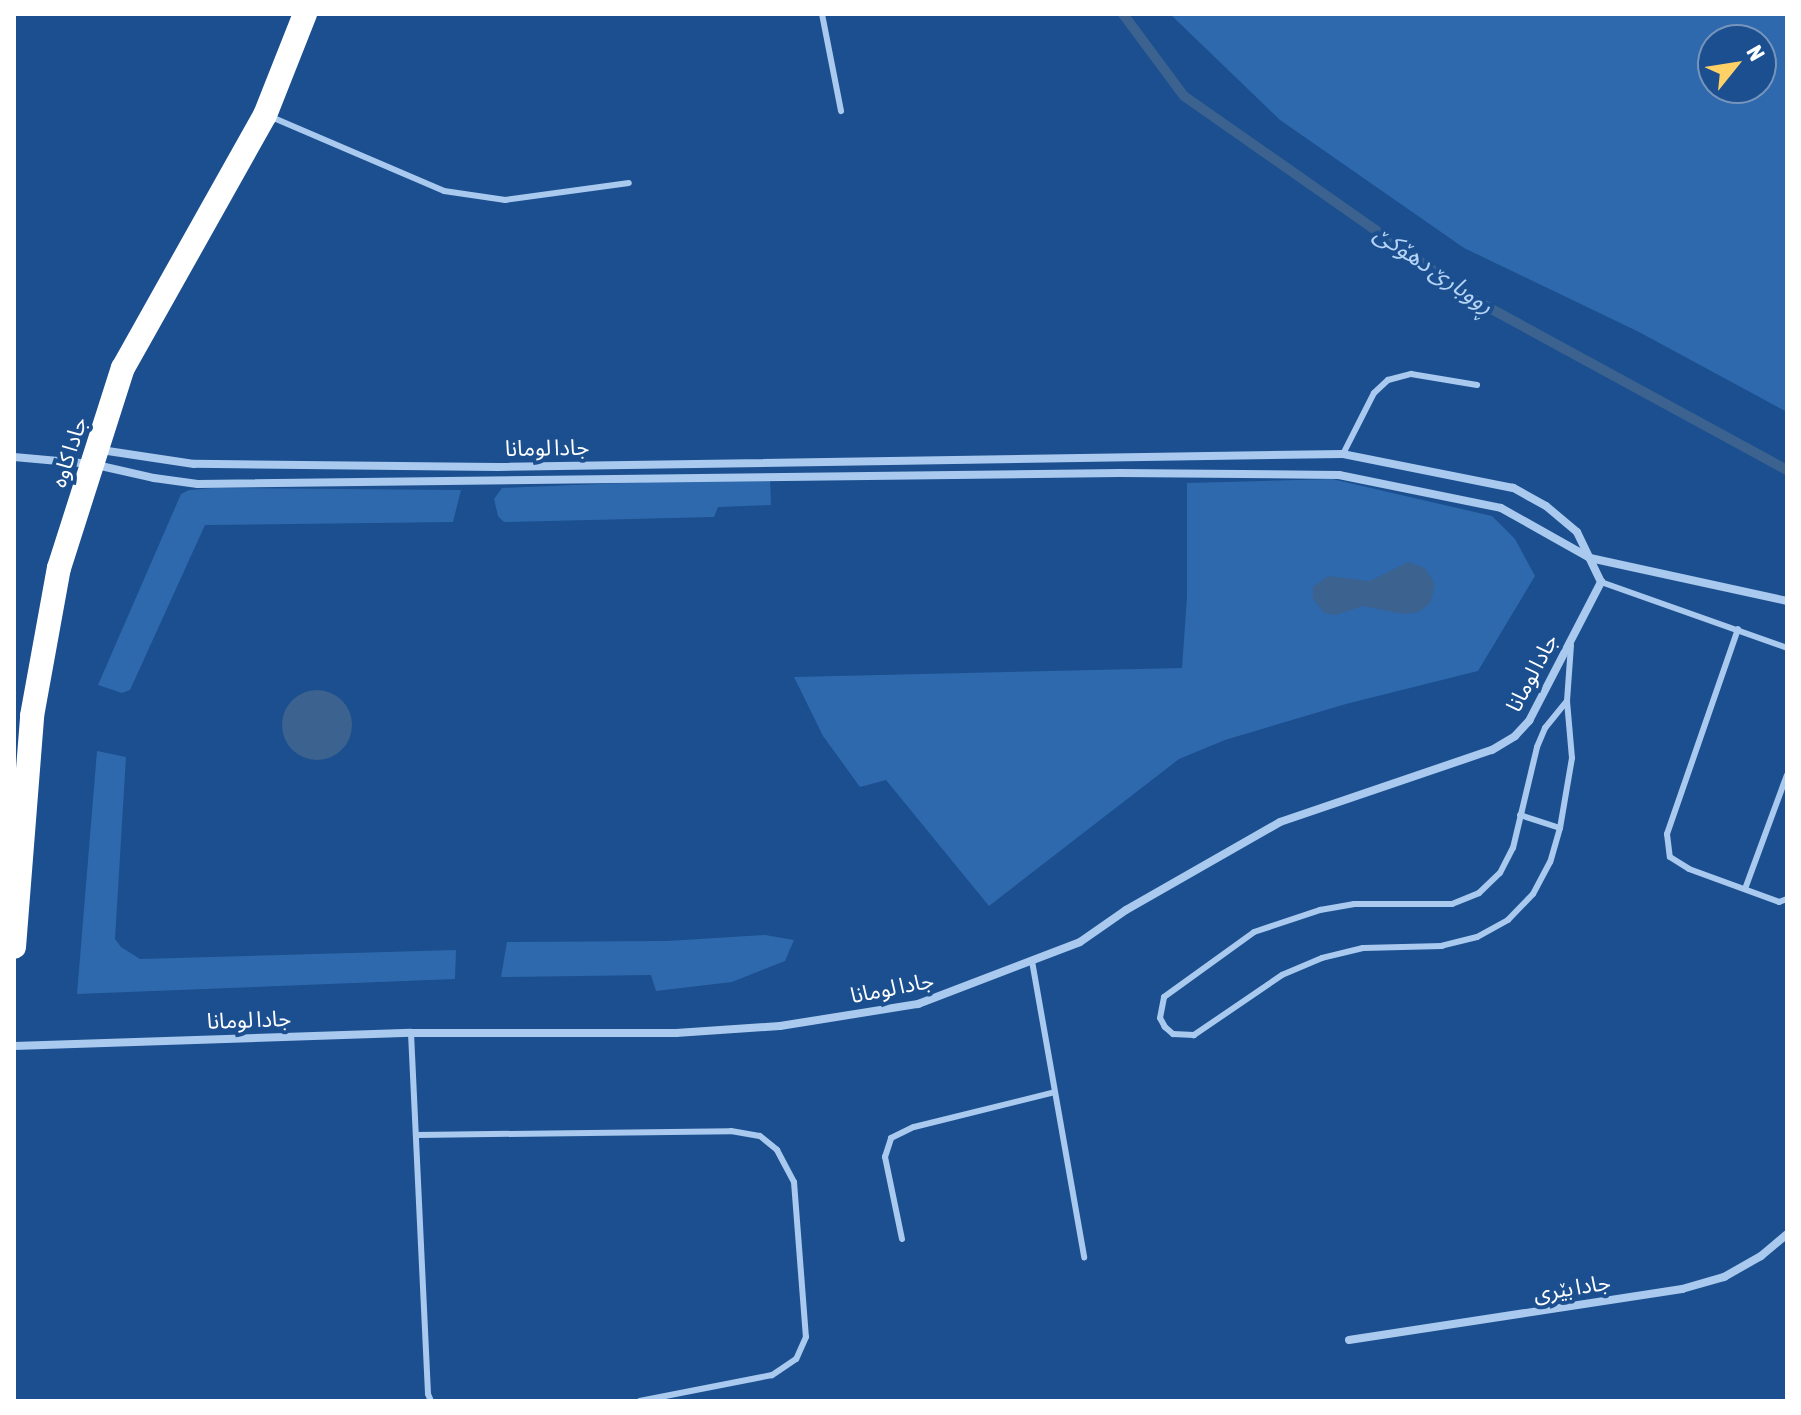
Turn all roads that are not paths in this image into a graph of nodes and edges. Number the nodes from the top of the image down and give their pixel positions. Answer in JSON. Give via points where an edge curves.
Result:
{"nodes":[{"id":1,"x":305,"y":14,"type":"edge"},
{"id":2,"x":823,"y":14,"type":"edge"},
{"id":3,"x":841,"y":111,"type":"dead end"},
{"id":4,"x":265,"y":115,"type":"junction"},
{"id":5,"x":629,"y":183,"type":"dead end"},
{"id":6,"x":1477,"y":385,"type":"dead end"},
{"id":7,"x":1343,"y":454,"type":"junction"},
{"id":8,"x":94,"y":456,"type":"junction"},
{"id":9,"x":14,"y":457,"type":"edge"},
{"id":10,"x":1590,"y":558,"type":"junction"},
{"id":11,"x":1601,"y":582,"type":"junction"},
{"id":12,"x":1787,"y":601,"type":"edge"},
{"id":13,"x":1738,"y":629,"type":"junction"},
{"id":14,"x":1571,"y":638,"type":"junction"},
{"id":15,"x":1787,"y":648,"type":"edge"},
{"id":16,"x":1567,"y":701,"type":"junction"},
{"id":17,"x":1787,"y":775,"type":"edge"},
{"id":18,"x":1520,"y":815,"type":"junction"},
{"id":19,"x":1560,"y":828,"type":"junction"},
{"id":20,"x":1745,"y":889,"type":"junction"},
{"id":21,"x":1787,"y":899,"type":"edge"},
{"id":22,"x":14,"y":947,"type":"edge"},
{"id":23,"x":1032,"y":961,"type":"junction"},
{"id":24,"x":411,"y":1033,"type":"junction"},
{"id":25,"x":14,"y":1046,"type":"edge"},
{"id":26,"x":1055,"y":1092,"type":"junction"},
{"id":27,"x":417,"y":1135,"type":"junction"},
{"id":28,"x":1787,"y":1234,"type":"edge"},
{"id":29,"x":902,"y":1239,"type":"dead end"},
{"id":30,"x":1084,"y":1257,"type":"dead end"},
{"id":31,"x":1349,"y":1340,"type":"dead end"},
{"id":32,"x":431,"y":1401,"type":"edge"},
{"id":33,"x":640,"y":1401,"type":"edge"}],
"edges":[{"from":1,"to":4,"type":"highway","name":"جادا کاوه"},
{"from":2,"to":3,"type":"lane"},
{"from":4,"to":5,"type":"lane","via":[[444,191],[505,200]]},
{"from":4,"to":8,"type":"highway","name":"جادا کاوه","via":[[123,368]]},
{"from":6,"to":7,"type":"lane","via":[[1411,374],[1388,380],[1374,393]]},
{"from":7,"to":8,"type":"street","name":"جادا لومانا","via":[[482,467],[194,464]]},
{"from":7,"to":10,"type":"street","name":"جادا لومانا","via":[[1513,488],[1577,532]]},
{"from":8,"to":9,"type":"street"},
{"from":8,"to":10,"type":"street","name":"جادا لومانا","via":[[154,478],[198,484],[1339,475],[1501,508]]},
{"from":8,"to":22,"type":"highway","name":"جادا کاوه","via":[[59,568],[43,642]]},
{"from":10,"to":11,"type":"street","name":"جادا لومانا"},
{"from":10,"to":12,"type":"street","name":"جادا لومانا"},
{"from":11,"to":13,"type":"lane"},
{"from":11,"to":14,"type":"street","name":"جادا لومانا"},
{"from":13,"to":15,"type":"lane"},
{"from":13,"to":20,"type":"lane","via":[[1667,834],[1670,857]]},
{"from":14,"to":16,"type":"lane"},
{"from":14,"to":23,"type":"street","name":"جادا لومانا","via":[[1529,721],[1492,750],[1280,822],[1080,942]]},
{"from":16,"to":18,"type":"lane","via":[[1537,747]]},
{"from":16,"to":19,"type":"lane","via":[[1572,758]]},
{"from":17,"to":20,"type":"lane"},
{"from":18,"to":19,"type":"lane"},
{"from":18,"to":19,"type":"lane","via":[[1513,848],[1500,873],[1479,893],[1452,904],[1354,904],[1265,928],[1225,950],[1164,997],[1160,1018],[1165,1027],[1183,1037],[1194,1035],[1282,975],[1322,958],[1363,948],[1442,946],[1477,937],[1508,920],[1533,894]]},
{"from":20,"to":21,"type":"lane","via":[[1779,902]]},
{"from":23,"to":24,"type":"street","name":"جادا لومانا","via":[[918,1004],[780,1026],[676,1033]]},
{"from":23,"to":26,"type":"lane"},
{"from":24,"to":25,"type":"street","name":"جادا لومانا"},
{"from":24,"to":27,"type":"lane"},
{"from":26,"to":29,"type":"lane","via":[[914,1127],[891,1138],[885,1157]]},
{"from":26,"to":30,"type":"lane"},
{"from":27,"to":32,"type":"lane"},
{"from":27,"to":33,"type":"lane","via":[[731,1131],[760,1136],[777,1150],[794,1182],[806,1337],[796,1359],[772,1375]]},
{"from":28,"to":31,"type":"street","name":"جادا بێری","via":[[1724,1277],[1682,1289]]}]}
